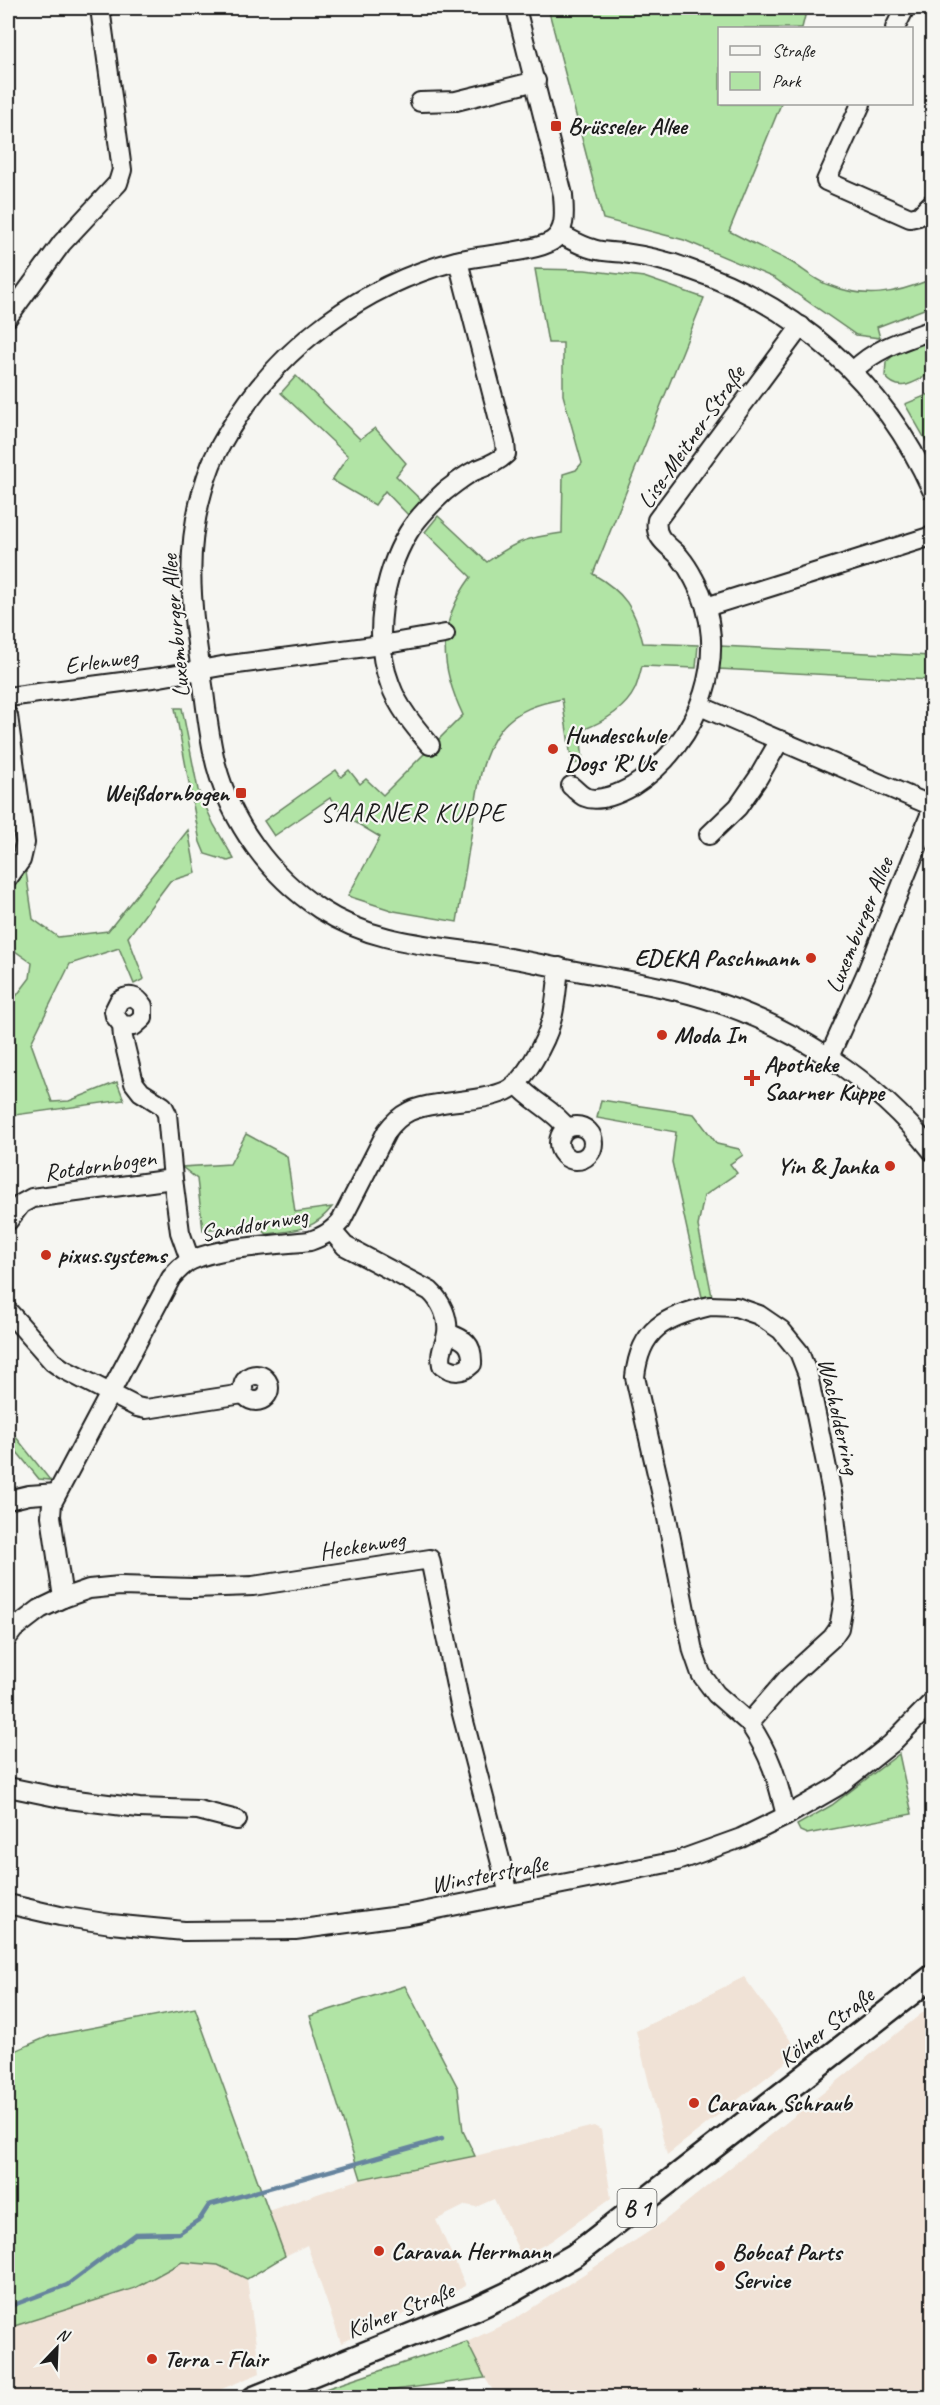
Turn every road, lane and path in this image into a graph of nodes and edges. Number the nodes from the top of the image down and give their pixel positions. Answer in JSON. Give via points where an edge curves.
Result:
{"nodes":[{"id":1,"x":100,"y":8,"type":"edge"},
{"id":2,"x":516,"y":8,"type":"edge"},
{"id":3,"x":905,"y":8,"type":"edge"},
{"id":4,"x":896,"y":27,"type":"edge"},
{"id":5,"x":536,"y":81,"type":"junction"},
{"id":6,"x":420,"y":102,"type":"dead end"},
{"id":7,"x":861,"y":105,"type":"edge"},
{"id":8,"x":933,"y":203,"type":"edge"},
{"id":9,"x":560,"y":234,"type":"junction"},
{"id":10,"x":458,"y":261,"type":"junction"},
{"id":11,"x":8,"y":317,"type":"edge"},
{"id":12,"x":801,"y":326,"type":"junction"},
{"id":13,"x":933,"y":330,"type":"edge"},
{"id":14,"x":854,"y":370,"type":"junction"},
{"id":15,"x":933,"y":490,"type":"edge"},
{"id":16,"x":933,"y":536,"type":"edge"},
{"id":17,"x":706,"y":607,"type":"junction"},
{"id":18,"x":445,"y":634,"type":"dead end"},
{"id":19,"x":381,"y":645,"type":"junction"},
{"id":20,"x":201,"y":670,"type":"junction"},
{"id":21,"x":8,"y":697,"type":"edge"},
{"id":22,"x":700,"y":706,"type":"junction"},
{"id":23,"x":8,"y":716,"type":"edge"},
{"id":24,"x":780,"y":740,"type":"junction"},
{"id":25,"x":430,"y":745,"type":"dead end"},
{"id":26,"x":571,"y":786,"type":"dead end"},
{"id":27,"x":933,"y":808,"type":"edge"},
{"id":28,"x":709,"y":835,"type":"dead end"},
{"id":29,"x":8,"y":878,"type":"edge"},
{"id":30,"x":559,"y":967,"type":"junction"},
{"id":31,"x":122,"y":1025,"type":"dead end"},
{"id":32,"x":829,"y":1057,"type":"junction"},
{"id":33,"x":517,"y":1084,"type":"junction"},
{"id":34,"x":567,"y":1128,"type":"dead end"},
{"id":35,"x":933,"y":1151,"type":"edge"},
{"id":36,"x":173,"y":1179,"type":"junction"},
{"id":37,"x":8,"y":1221,"type":"edge"},
{"id":38,"x":332,"y":1231,"type":"junction"},
{"id":39,"x":190,"y":1260,"type":"junction"},
{"id":40,"x":8,"y":1311,"type":"edge"},
{"id":41,"x":447,"y":1333,"type":"dead end"},
{"id":42,"x":109,"y":1394,"type":"junction"},
{"id":43,"x":243,"y":1394,"type":"dead end"},
{"id":44,"x":57,"y":1493,"type":"junction"},
{"id":45,"x":8,"y":1500,"type":"edge"},
{"id":46,"x":63,"y":1598,"type":"junction"},
{"id":47,"x":8,"y":1637,"type":"edge"},
{"id":48,"x":933,"y":1702,"type":"edge"},
{"id":49,"x":748,"y":1723,"type":"junction"},
{"id":50,"x":8,"y":1786,"type":"edge"},
{"id":51,"x":786,"y":1816,"type":"junction"},
{"id":52,"x":237,"y":1820,"type":"dead end"},
{"id":53,"x":509,"y":1894,"type":"junction"},
{"id":54,"x":8,"y":1904,"type":"edge"},
{"id":55,"x":933,"y":1977,"type":"edge"},
{"id":56,"x":254,"y":2397,"type":"edge"}],
"edges":[{"from":1,"to":11,"type":"street","via":[[122,170],[118,183],[62,243]]},
{"from":2,"to":5,"type":"street"},
{"from":3,"to":4,"type":"street"},
{"from":5,"to":6,"type":"street","via":[[456,101]]},
{"from":5,"to":9,"type":"street","via":[[563,195]]},
{"from":7,"to":8,"type":"street","via":[[826,181],[910,218],[919,216]]},
{"from":9,"to":10,"type":"street","name":"Luxemburger Allee","via":[[537,247]]},
{"from":9,"to":12,"type":"street","via":[[590,249],[652,258],[695,271],[764,302]]},
{"from":10,"to":19,"type":"street","via":[[506,454],[446,490],[408,533],[388,581]]},
{"from":10,"to":20,"type":"street","name":"Luxemburger Allee","via":[[402,280],[331,320],[300,342],[239,415],[214,455],[195,517],[190,554]]},
{"from":12,"to":14,"type":"street"},
{"from":12,"to":17,"type":"street","name":"Lise-Meitner-Straße","via":[[657,519],[659,538],[680,557]]},
{"from":13,"to":14,"type":"street","via":[[867,357]]},
{"from":14,"to":15,"type":"street","via":[[906,439]]},
{"from":16,"to":17,"type":"street"},
{"from":17,"to":22,"type":"street","name":"Lise-Meitner-Straße","via":[[711,655]]},
{"from":18,"to":19,"type":"street","name":"Erlenweg"},
{"from":19,"to":20,"type":"street","name":"Erlenweg"},
{"from":19,"to":25,"type":"street","via":[[389,684],[406,716]]},
{"from":20,"to":21,"type":"street","name":"Erlenweg"},
{"from":20,"to":30,"type":"street","name":"Luxemburger Allee","via":[[221,781],[242,829],[283,879],[320,909],[390,940]]},
{"from":22,"to":24,"type":"street"},
{"from":22,"to":26,"type":"street","name":"Lise-Meitner-Straße","via":[[684,736],[649,774],[631,787],[604,798],[586,798]]},
{"from":23,"to":29,"type":"street","via":[[25,843],[21,860]]},
{"from":24,"to":27,"type":"street"},
{"from":24,"to":28,"type":"street","via":[[738,807]]},
{"from":27,"to":32,"type":"street","name":"Luxemburger Allee"},
{"from":30,"to":32,"type":"street","name":"Luxemburger Allee","via":[[712,1000]]},
{"from":30,"to":33,"type":"street","via":[[549,1029]]},
{"from":31,"to":36,"type":"street","name":"Rotdornbogen","via":[[134,1083],[164,1106],[167,1114]]},
{"from":32,"to":35,"type":"street","name":"Luxemburger Allee","via":[[864,1081]]},
{"from":33,"to":34,"type":"street","via":[[526,1095],[557,1114]]},
{"from":33,"to":38,"type":"street","name":"Sanddornweg","via":[[494,1095],[413,1108],[396,1119]]},
{"from":36,"to":37,"type":"street","name":"Rotdornbogen","via":[[32,1198],[12,1212]]},
{"from":36,"to":39,"type":"street","name":"Rotdornbogen","via":[[180,1232]]},
{"from":38,"to":39,"type":"street","name":"Sanddornweg","via":[[310,1241],[207,1254]]},
{"from":38,"to":41,"type":"street","via":[[345,1246],[430,1291],[443,1306]]},
{"from":39,"to":42,"type":"street","name":"Sanddornweg","via":[[171,1278]]},
{"from":40,"to":42,"type":"street","via":[[53,1362]]},
{"from":42,"to":43,"type":"street","via":[[146,1409]]},
{"from":42,"to":44,"type":"street","name":"Sanddornweg"},
{"from":44,"to":45,"type":"street"},
{"from":44,"to":46,"type":"street","name":"Sanddornweg","via":[[51,1516]]},
{"from":46,"to":47,"type":"street","name":"Heckenweg","via":[[40,1609]]},
{"from":46,"to":53,"type":"street","name":"Heckenweg","via":[[89,1589],[120,1586],[252,1586],[430,1558],[461,1710]]},
{"from":48,"to":51,"type":"street","name":"Winsterstraße","via":[[891,1744],[838,1786]]},
{"from":49,"to":49,"type":"street","name":"Wacholderring","via":[[788,1678],[832,1638],[839,1628],[844,1599],[833,1498],[808,1375],[799,1352],[781,1330],[759,1315],[736,1307],[710,1306],[657,1325],[643,1341],[635,1377],[693,1651],[701,1674],[716,1694]]},
{"from":49,"to":51,"type":"street","name":"Wacholderring","via":[[774,1767]]},
{"from":50,"to":52,"type":"street","via":[[61,1798],[198,1810]]},
{"from":51,"to":53,"type":"street","name":"Winsterstraße","via":[[741,1838],[677,1861]]},
{"from":53,"to":54,"type":"street","name":"Winsterstraße","via":[[407,1915],[295,1930],[184,1931],[111,1924]]},
{"from":55,"to":56,"type":"main road","name":"Kölner Straße","number":"B 1","via":[[575,2254],[473,2310]]}]}
